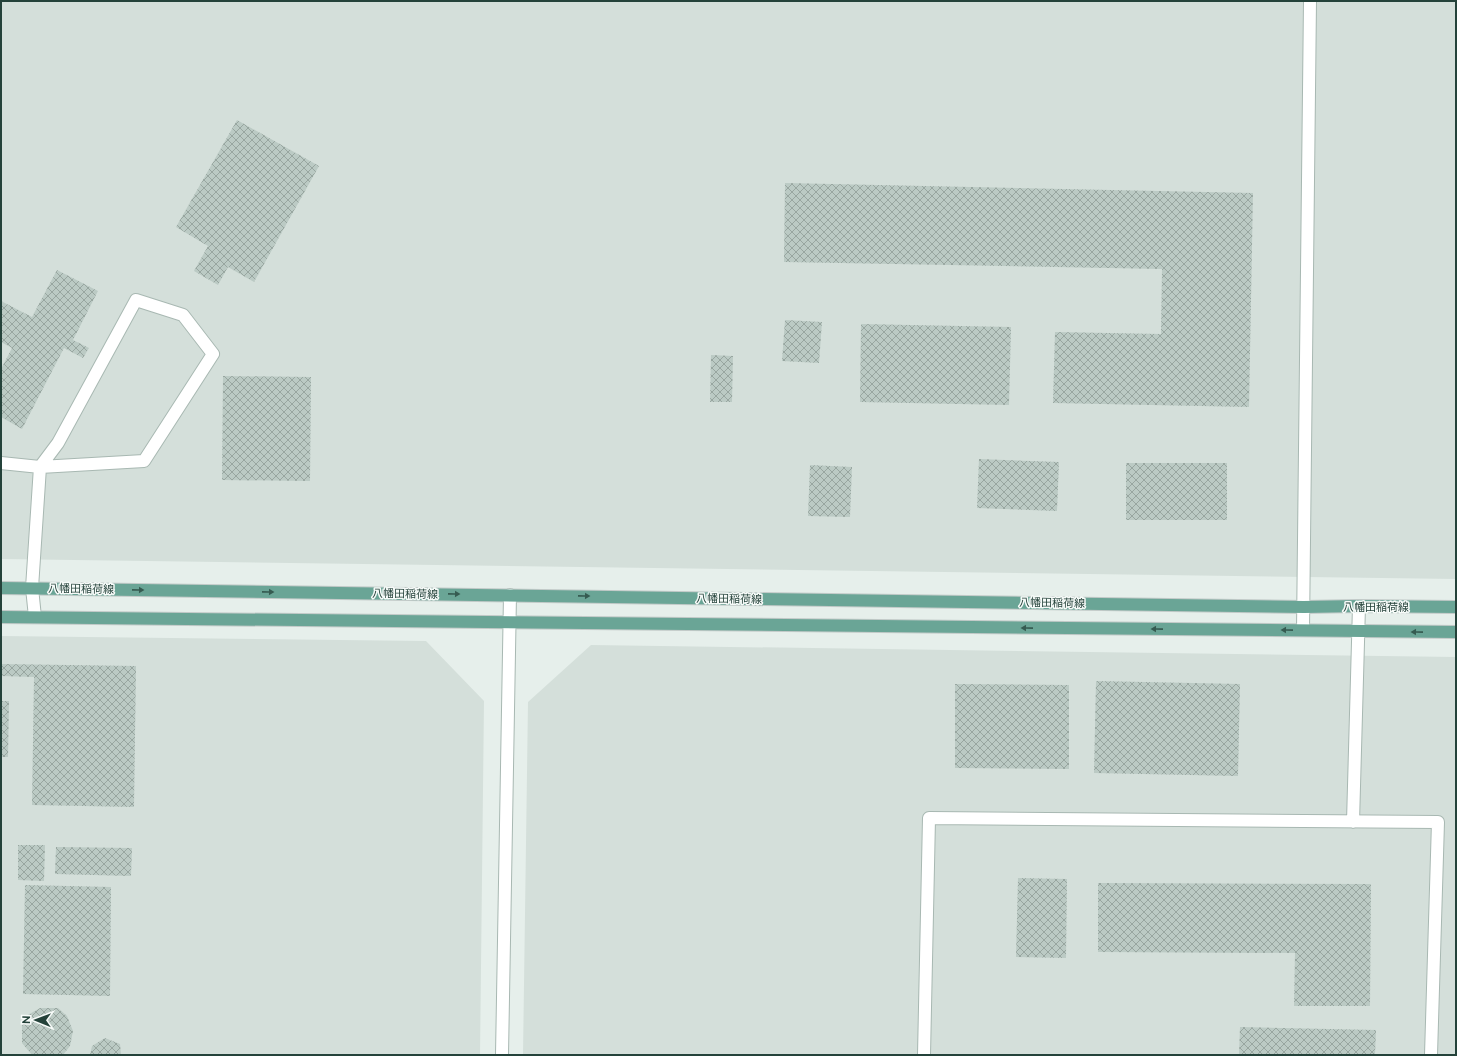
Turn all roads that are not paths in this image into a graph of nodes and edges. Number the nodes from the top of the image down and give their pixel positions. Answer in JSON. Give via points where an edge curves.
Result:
{"nodes":[{"id":1,"x":1310,"y":1,"type":"edge"},
{"id":2,"x":1,"y":464,"type":"edge"},
{"id":3,"x":40,"y":467,"type":"junction"},
{"id":4,"x":1,"y":588,"type":"edge"},
{"id":5,"x":32,"y":588,"type":"junction"},
{"id":6,"x":510,"y":595,"type":"junction"},
{"id":7,"x":1359,"y":606,"type":"junction"},
{"id":8,"x":1304,"y":607,"type":"junction"},
{"id":9,"x":1456,"y":607,"type":"edge"},
{"id":10,"x":1,"y":617,"type":"edge"},
{"id":11,"x":36,"y":617,"type":"junction"},
{"id":12,"x":509,"y":622,"type":"junction"},
{"id":13,"x":1303,"y":630,"type":"junction"},
{"id":14,"x":1358,"y":631,"type":"junction"},
{"id":15,"x":1456,"y":632,"type":"edge"},
{"id":16,"x":1353,"y":822,"type":"junction"},
{"id":17,"x":502,"y":1055,"type":"edge"},
{"id":18,"x":924,"y":1055,"type":"edge"},
{"id":19,"x":1431,"y":1055,"type":"edge"}],
"edges":[{"from":1,"to":8,"type":"street"},
{"from":2,"to":3,"type":"street"},
{"from":3,"to":3,"type":"street","via":[[144,460],[213,354],[183,315],[136,300],[58,443]]},
{"from":3,"to":5,"type":"street"},
{"from":4,"to":5,"type":"main road","name":"八幡田稲荷線"},
{"from":5,"to":6,"type":"main road","name":"八幡田稲荷線","one_way":true},
{"from":5,"to":11,"type":"street"},
{"from":6,"to":8,"type":"main road","name":"八幡田稲荷線","one_way":true},
{"from":6,"to":12,"type":"street"},
{"from":7,"to":8,"type":"main road","name":"八幡田稲荷線"},
{"from":7,"to":9,"type":"main road","name":"八幡田稲荷線"},
{"from":7,"to":14,"type":"street"},
{"from":8,"to":13,"type":"street"},
{"from":10,"to":11,"type":"main road"},
{"from":11,"to":12,"type":"main road"},
{"from":13,"to":12,"type":"main road","one_way":true},
{"from":12,"to":17,"type":"street"},
{"from":13,"to":14,"type":"main road"},
{"from":15,"to":14,"type":"main road","one_way":true},
{"from":14,"to":16,"type":"street"},
{"from":16,"to":18,"type":"street","via":[[929,818]]},
{"from":16,"to":19,"type":"street","via":[[1438,822]]}]}
